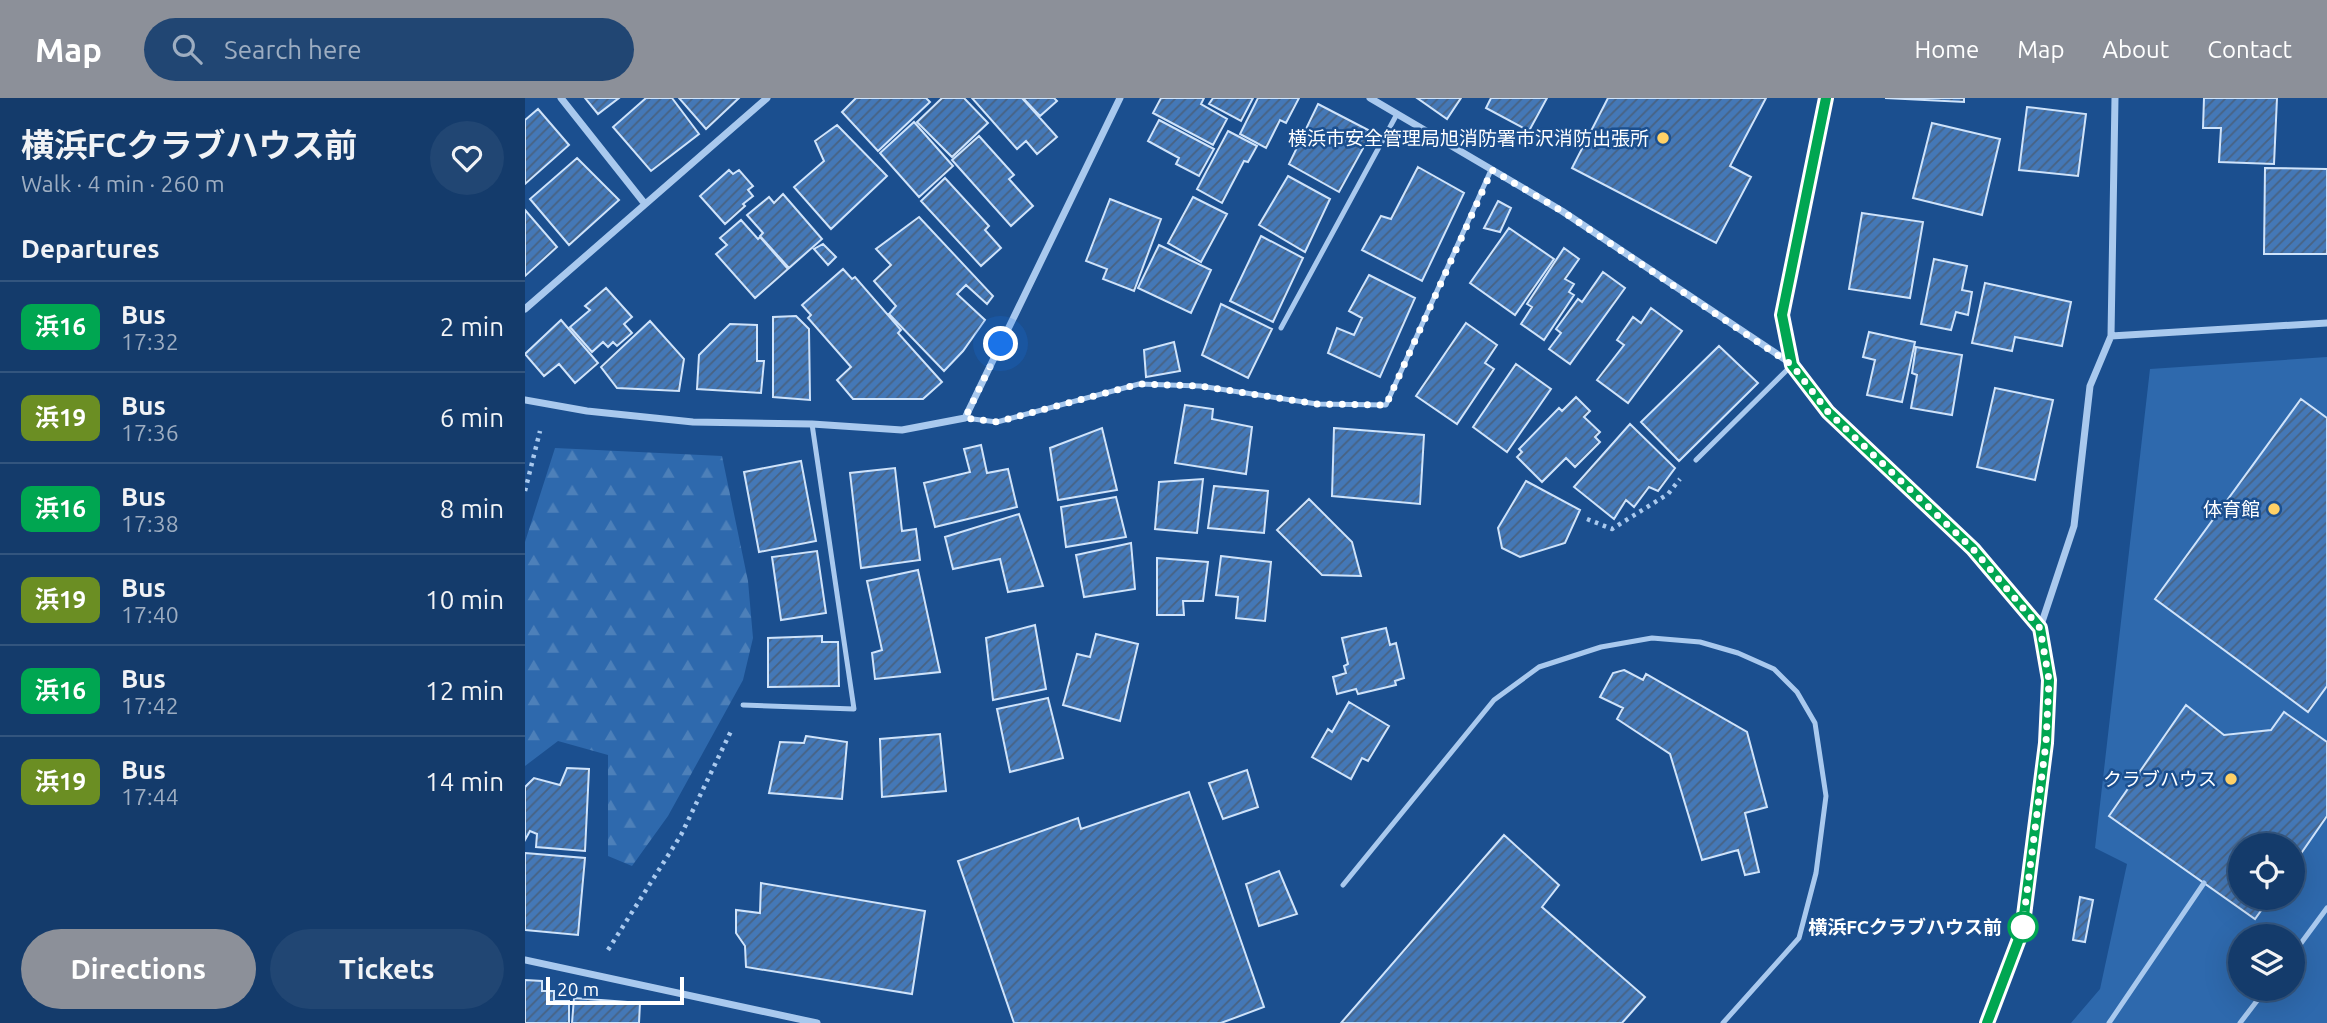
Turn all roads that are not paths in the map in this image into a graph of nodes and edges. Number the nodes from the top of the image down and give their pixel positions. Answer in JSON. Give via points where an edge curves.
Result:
{"nodes":[{"id":1,"x":561,"y":98,"type":"edge"},
{"id":2,"x":767,"y":98,"type":"edge"},
{"id":3,"x":1120,"y":98,"type":"edge"},
{"id":4,"x":1370,"y":98,"type":"edge"},
{"id":5,"x":1826,"y":98,"type":"edge"},
{"id":6,"x":2115,"y":98,"type":"edge"},
{"id":7,"x":1397,"y":114,"type":"junction"},
{"id":8,"x":1492,"y":170,"type":"junction"},
{"id":9,"x":645,"y":204,"type":"junction"},
{"id":10,"x":525,"y":309,"type":"edge"},
{"id":11,"x":2327,"y":323,"type":"edge"},
{"id":12,"x":1281,"y":328,"type":"dead end"},
{"id":13,"x":2111,"y":335,"type":"junction"},
{"id":14,"x":1792,"y":365,"type":"junction"},
{"id":15,"x":525,"y":400,"type":"edge"},
{"id":16,"x":965,"y":418,"type":"junction"},
{"id":17,"x":812,"y":424,"type":"junction"},
{"id":18,"x":1696,"y":460,"type":"road end"},
{"id":19,"x":2040,"y":628,"type":"junction"},
{"id":20,"x":743,"y":705,"type":"road end"},
{"id":21,"x":2204,"y":883,"type":"dead end"},
{"id":22,"x":1343,"y":885,"type":"dead end"},
{"id":23,"x":2327,"y":908,"type":"edge"},
{"id":24,"x":2305,"y":938,"type":"edge"},
{"id":25,"x":525,"y":960,"type":"edge"},
{"id":26,"x":2257,"y":1001,"type":"edge"},
{"id":27,"x":817,"y":1023,"type":"edge"},
{"id":28,"x":1723,"y":1023,"type":"edge"},
{"id":29,"x":1987,"y":1023,"type":"edge"},
{"id":30,"x":2109,"y":1023,"type":"edge"},
{"id":31,"x":2240,"y":1023,"type":"edge"}],
"edges":[{"from":1,"to":9,"type":"street"},
{"from":2,"to":9,"type":"street"},
{"from":3,"to":16,"type":"street"},
{"from":4,"to":7,"type":"street"},
{"from":5,"to":14,"type":"street","via":[[1782,315]]},
{"from":6,"to":13,"type":"street"},
{"from":7,"to":8,"type":"street"},
{"from":7,"to":12,"type":"lane"},
{"from":8,"to":14,"type":"street","via":[[1562,211]]},
{"from":8,"to":16,"type":"lane","via":[[1386,405],[1317,404],[1200,386],[1139,384],[997,422]]},
{"from":9,"to":10,"type":"street"},
{"from":11,"to":13,"type":"street"},
{"from":13,"to":19,"type":"street","via":[[2091,386],[2074,526]]},
{"from":14,"to":18,"type":"lane"},
{"from":14,"to":19,"type":"street","via":[[1828,412],[1973,549]]},
{"from":15,"to":17,"type":"street","via":[[694,422]]},
{"from":16,"to":17,"type":"street","via":[[902,430]]},
{"from":17,"to":20,"type":"lane","via":[[854,709]]},
{"from":19,"to":29,"type":"street","via":[[2049,680],[2046,743],[2022,931]]},
{"from":21,"to":30,"type":"lane"},
{"from":22,"to":28,"type":"lane","via":[[1494,700],[1539,667],[1601,647],[1652,638],[1700,642],[1738,653],[1774,669],[1797,692],[1815,723],[1826,796],[1817,873],[1799,938]]},
{"from":23,"to":24,"type":"lane"},
{"from":25,"to":27,"type":"street"},
{"from":26,"to":31,"type":"lane"}]}
